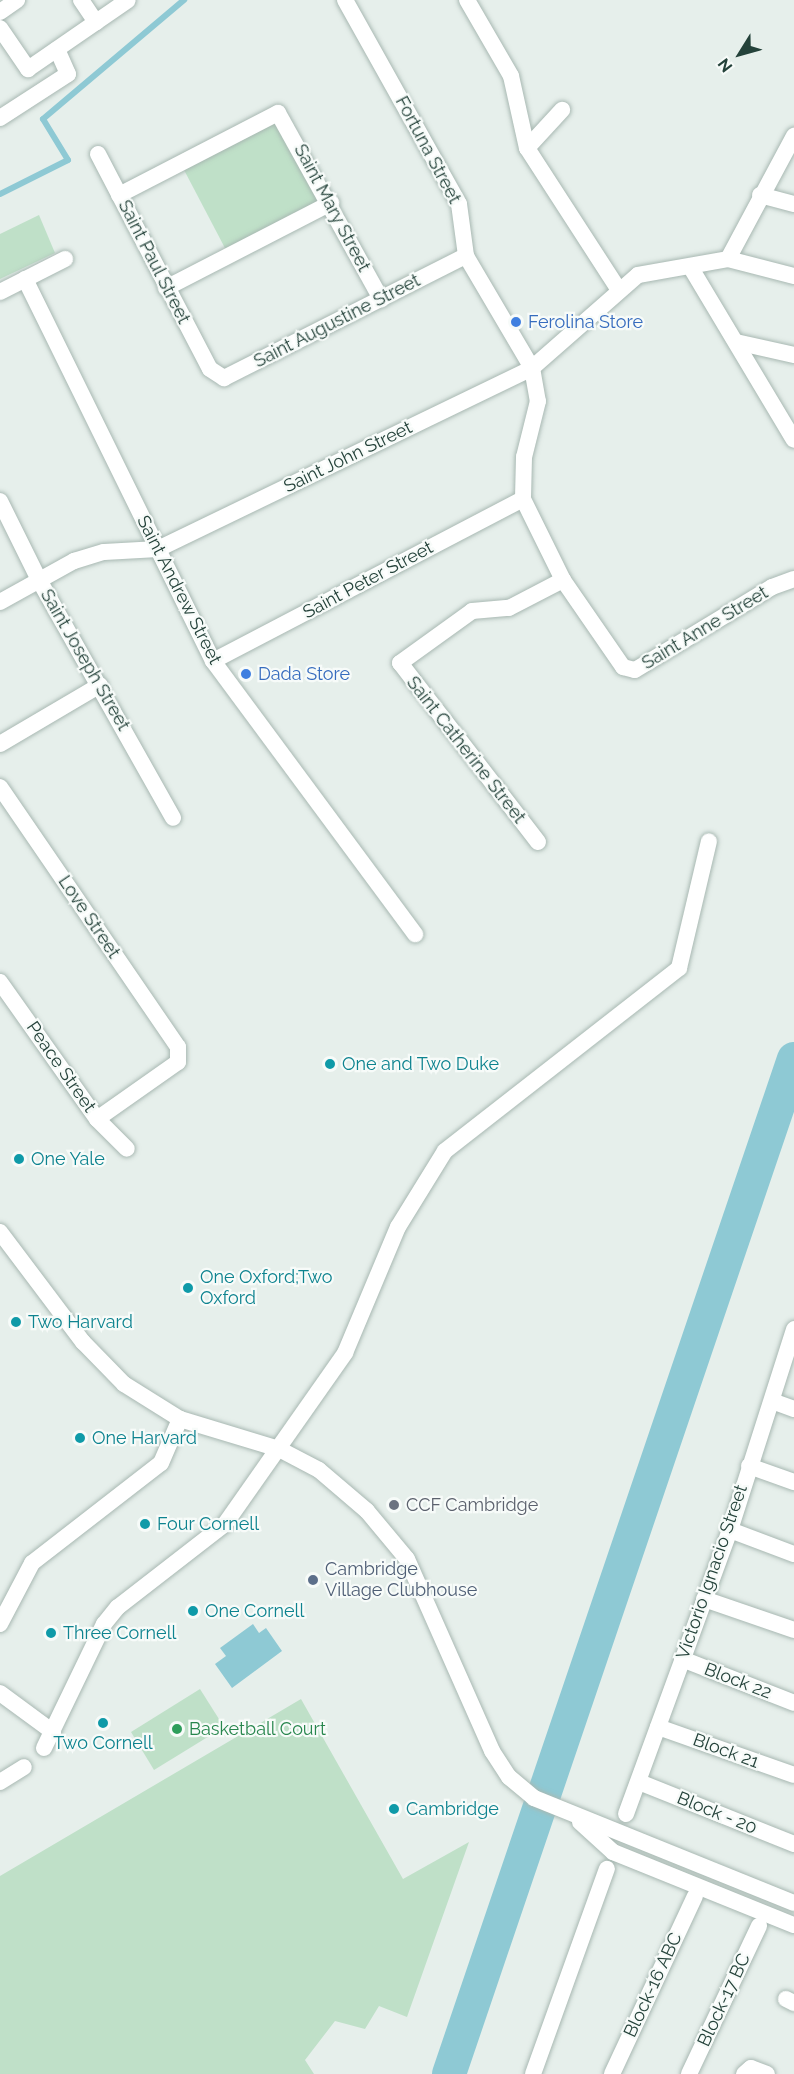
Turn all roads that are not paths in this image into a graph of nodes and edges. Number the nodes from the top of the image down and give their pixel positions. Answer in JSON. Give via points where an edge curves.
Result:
{"nodes":[{"id":1,"x":17,"y":0,"type":"edge"},
{"id":2,"x":81,"y":0,"type":"edge"},
{"id":3,"x":128,"y":0,"type":"edge"},
{"id":4,"x":345,"y":0,"type":"edge"},
{"id":5,"x":467,"y":0,"type":"edge"},
{"id":6,"x":0,"y":12,"type":"edge"},
{"id":7,"x":96,"y":22,"type":"junction"},
{"id":8,"x":0,"y":28,"type":"edge"},
{"id":9,"x":57,"y":49,"type":"junction"},
{"id":10,"x":562,"y":110,"type":"dead end"},
{"id":11,"x":0,"y":118,"type":"edge"},
{"id":12,"x":794,"y":136,"type":"edge"},
{"id":13,"x":527,"y":148,"type":"junction"},
{"id":14,"x":98,"y":154,"type":"dead end"},
{"id":15,"x":119,"y":195,"type":"junction"},
{"id":16,"x":760,"y":195,"type":"junction"},
{"id":17,"x":332,"y":203,"type":"junction"},
{"id":18,"x":794,"y":204,"type":"edge"},
{"id":19,"x":466,"y":256,"type":"junction"},
{"id":20,"x":65,"y":259,"type":"dead end"},
{"id":21,"x":729,"y":259,"type":"junction"},
{"id":22,"x":691,"y":268,"type":"junction"},
{"id":23,"x":794,"y":276,"type":"edge"},
{"id":24,"x":25,"y":279,"type":"junction"},
{"id":25,"x":166,"y":288,"type":"junction"},
{"id":26,"x":619,"y":291,"type":"junction"},
{"id":27,"x":0,"y":292,"type":"edge"},
{"id":28,"x":381,"y":300,"type":"junction"},
{"id":29,"x":736,"y":342,"type":"junction"},
{"id":30,"x":794,"y":355,"type":"edge"},
{"id":31,"x":532,"y":368,"type":"junction"},
{"id":32,"x":210,"y":369,"type":"joint"},
{"id":33,"x":794,"y":440,"type":"edge"},
{"id":34,"x":523,"y":499,"type":"junction"},
{"id":35,"x":0,"y":501,"type":"edge"},
{"id":36,"x":158,"y":549,"type":"junction"},
{"id":37,"x":794,"y":579,"type":"edge"},
{"id":38,"x":39,"y":580,"type":"junction"},
{"id":39,"x":563,"y":580,"type":"junction"},
{"id":40,"x":0,"y":602,"type":"edge"},
{"id":41,"x":213,"y":661,"type":"junction"},
{"id":42,"x":100,"y":685,"type":"junction"},
{"id":43,"x":0,"y":744,"type":"edge"},
{"id":44,"x":0,"y":787,"type":"edge"},
{"id":45,"x":173,"y":818,"type":"dead end"},
{"id":46,"x":709,"y":841,"type":"dead end"},
{"id":47,"x":538,"y":842,"type":"dead end"},
{"id":48,"x":415,"y":934,"type":"dead end"},
{"id":49,"x":0,"y":982,"type":"edge"},
{"id":50,"x":97,"y":1119,"type":"junction"},
{"id":51,"x":127,"y":1149,"type":"dead end"},
{"id":52,"x":0,"y":1232,"type":"edge"},
{"id":53,"x":794,"y":1332,"type":"edge"},
{"id":54,"x":772,"y":1401,"type":"junction"},
{"id":55,"x":794,"y":1409,"type":"edge"},
{"id":56,"x":180,"y":1419,"type":"junction"},
{"id":57,"x":279,"y":1449,"type":"junction"},
{"id":58,"x":749,"y":1466,"type":"junction"},
{"id":59,"x":794,"y":1482,"type":"edge"},
{"id":60,"x":730,"y":1530,"type":"junction"},
{"id":61,"x":794,"y":1554,"type":"edge"},
{"id":62,"x":704,"y":1599,"type":"junction"},
{"id":63,"x":0,"y":1624,"type":"edge"},
{"id":64,"x":794,"y":1630,"type":"edge"},
{"id":65,"x":682,"y":1659,"type":"junction"},
{"id":66,"x":0,"y":1693,"type":"edge"},
{"id":67,"x":794,"y":1703,"type":"edge"},
{"id":68,"x":658,"y":1727,"type":"junction"},
{"id":69,"x":53,"y":1731,"type":"junction"},
{"id":70,"x":44,"y":1748,"type":"dead end"},
{"id":71,"x":24,"y":1767,"type":"dead end"},
{"id":72,"x":794,"y":1775,"type":"edge"},
{"id":73,"x":0,"y":1782,"type":"edge"},
{"id":74,"x":639,"y":1782,"type":"junction"},
{"id":75,"x":626,"y":1814,"type":"dead end"},
{"id":76,"x":578,"y":1820,"type":"junction"},
{"id":77,"x":794,"y":1844,"type":"edge"},
{"id":78,"x":607,"y":1869,"type":"dead end"},
{"id":79,"x":695,"y":1896,"type":"dead end"},
{"id":80,"x":794,"y":1903,"type":"edge"},
{"id":81,"x":794,"y":1925,"type":"edge"},
{"id":82,"x":759,"y":1926,"type":"dead end"},
{"id":83,"x":744,"y":2073,"type":"edge"},
{"id":84,"x":533,"y":2074,"type":"edge"},
{"id":85,"x":612,"y":2074,"type":"edge"},
{"id":86,"x":689,"y":2074,"type":"edge"},
{"id":87,"x":767,"y":2074,"type":"edge"}],
"edges":[{"from":1,"to":6,"type":"street"},
{"from":2,"to":7,"type":"street"},
{"from":3,"to":7,"type":"street"},
{"from":4,"to":19,"type":"street","name":"Fortuna Street","via":[[459,204]]},
{"from":5,"to":13,"type":"street","via":[[511,76]]},
{"from":7,"to":9,"type":"street"},
{"from":8,"to":9,"type":"street","via":[[25,68]]},
{"from":9,"to":11,"type":"street","via":[[68,74]]},
{"from":10,"to":13,"type":"street"},
{"from":12,"to":16,"type":"street"},
{"from":13,"to":26,"type":"street"},
{"from":14,"to":15,"type":"street","name":"Saint Paul Street"},
{"from":15,"to":17,"type":"street","name":"Saint Mary Street","via":[[273,114],[283,116]]},
{"from":15,"to":25,"type":"street","name":"Saint Paul Street"},
{"from":16,"to":18,"type":"street"},
{"from":16,"to":21,"type":"street"},
{"from":17,"to":25,"type":"street"},
{"from":17,"to":28,"type":"street","name":"Saint Mary Street"},
{"from":19,"to":28,"type":"street","name":"Saint Augustine Street"},
{"from":19,"to":31,"type":"street","name":"Fortuna Street"},
{"from":20,"to":24,"type":"street"},
{"from":21,"to":22,"type":"street","name":"Saint John Street"},
{"from":21,"to":23,"type":"street"},
{"from":22,"to":26,"type":"street","name":"Saint John Street","via":[[638,275]]},
{"from":22,"to":29,"type":"street"},
{"from":24,"to":27,"type":"street"},
{"from":24,"to":36,"type":"street","name":"Saint Andrew Street"},
{"from":25,"to":32,"type":"street","name":"Saint Paul Street"},
{"from":26,"to":31,"type":"street","name":"Saint John Street"},
{"from":28,"to":32,"type":"street","name":"Saint Augustine Street","via":[[224,378]]},
{"from":29,"to":30,"type":"street"},
{"from":29,"to":33,"type":"street"},
{"from":31,"to":34,"type":"street","name":"Saint Anne Street","via":[[538,401],[524,457]]},
{"from":31,"to":36,"type":"street","name":"Saint John Street"},
{"from":34,"to":39,"type":"street","name":"Saint Anne Street"},
{"from":34,"to":41,"type":"street","name":"Saint Peter Street"},
{"from":35,"to":38,"type":"street","name":"Saint Joseph Street"},
{"from":36,"to":38,"type":"street","name":"Saint John Street","via":[[104,552]]},
{"from":36,"to":41,"type":"street","name":"Saint Andrew Street"},
{"from":37,"to":39,"type":"street","name":"Saint Anne Street","via":[[772,587],[629,670]]},
{"from":38,"to":40,"type":"street","name":"Saint John Street"},
{"from":38,"to":42,"type":"street","name":"Saint Joseph Street"},
{"from":39,"to":47,"type":"street","name":"Saint Catherine Street","via":[[509,608],[472,611],[400,663]]},
{"from":41,"to":48,"type":"street","name":"Saint Andrew Street"},
{"from":42,"to":43,"type":"street"},
{"from":42,"to":45,"type":"street","name":"Saint Joseph Street"},
{"from":44,"to":50,"type":"street","name":"Love Street","via":[[178,1047],[178,1062]]},
{"from":46,"to":57,"type":"street","via":[[679,968],[445,1151],[398,1227],[345,1353]]},
{"from":49,"to":50,"type":"street","name":"Peace Street"},
{"from":50,"to":51,"type":"street","name":"Peace Street"},
{"from":52,"to":56,"type":"street","via":[[83,1342],[124,1384]]},
{"from":53,"to":54,"type":"street","name":"Victorio Ignacio Street"},
{"from":54,"to":55,"type":"street"},
{"from":54,"to":58,"type":"street","name":"Victorio Ignacio Street"},
{"from":56,"to":57,"type":"street"},
{"from":56,"to":63,"type":"street","via":[[161,1463],[32,1563]]},
{"from":57,"to":69,"type":"street","via":[[225,1524],[118,1606]]},
{"from":57,"to":76,"type":"street","via":[[340,1487],[407,1559],[492,1751],[509,1777],[534,1798]]},
{"from":58,"to":59,"type":"street"},
{"from":58,"to":60,"type":"street","name":"Victorio Ignacio Street"},
{"from":60,"to":61,"type":"street"},
{"from":60,"to":62,"type":"street","name":"Victorio Ignacio Street"},
{"from":62,"to":64,"type":"street"},
{"from":62,"to":65,"type":"street","name":"Victorio Ignacio Street"},
{"from":65,"to":67,"type":"street","name":"Block 22"},
{"from":65,"to":68,"type":"street","name":"Victorio Ignacio Street"},
{"from":66,"to":69,"type":"street"},
{"from":68,"to":72,"type":"street","name":"Block 21"},
{"from":68,"to":74,"type":"street","name":"Victorio Ignacio Street"},
{"from":69,"to":70,"type":"street"},
{"from":71,"to":73,"type":"street"},
{"from":74,"to":75,"type":"street","name":"Victorio Ignacio Street"},
{"from":74,"to":77,"type":"street","name":"Block - 20"},
{"from":76,"to":80,"type":"street","via":[[619,1831]]},
{"from":76,"to":81,"type":"street","via":[[613,1852]]},
{"from":78,"to":84,"type":"street"},
{"from":79,"to":85,"type":"street","name":"Block-16 ABC"},
{"from":82,"to":86,"type":"street","name":"Block-17 BC"},
{"from":83,"to":87,"type":"street"}]}
